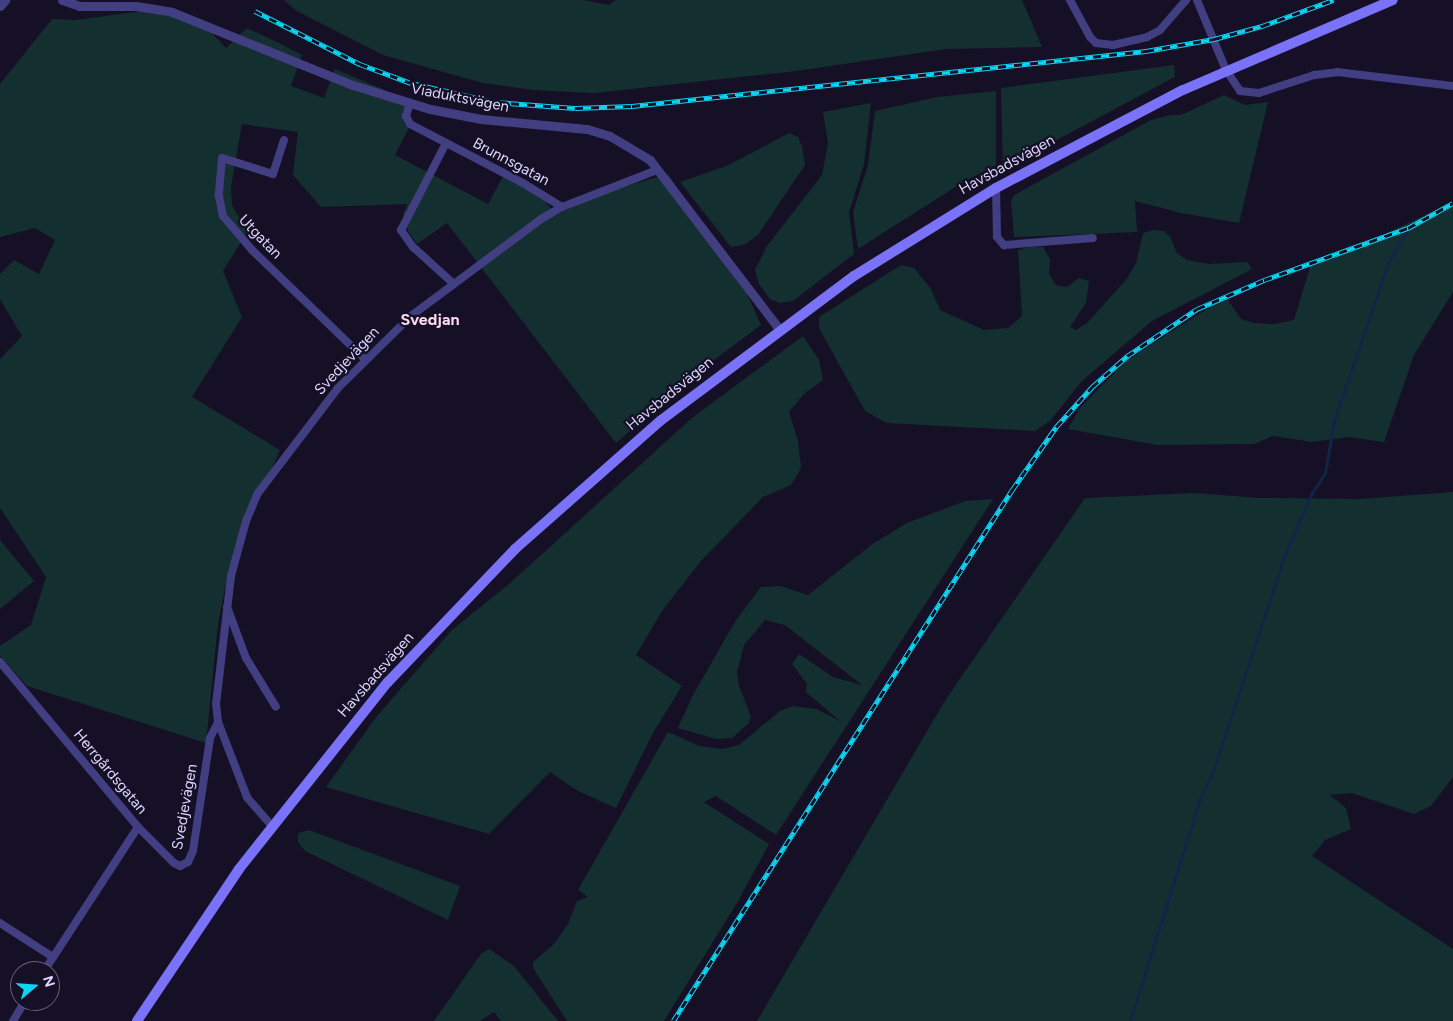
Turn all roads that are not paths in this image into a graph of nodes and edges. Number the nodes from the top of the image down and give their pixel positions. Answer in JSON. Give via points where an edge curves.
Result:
{"nodes":[{"id":1,"x":5,"y":0,"type":"edge"},
{"id":2,"x":62,"y":0,"type":"edge"},
{"id":3,"x":1070,"y":0,"type":"edge"},
{"id":4,"x":1186,"y":0,"type":"edge"},
{"id":5,"x":1198,"y":0,"type":"edge"},
{"id":6,"x":1393,"y":0,"type":"edge"},
{"id":7,"x":0,"y":6,"type":"edge"},
{"id":8,"x":1226,"y":70,"type":"junction"},
{"id":9,"x":1453,"y":86,"type":"edge"},
{"id":10,"x":410,"y":103,"type":"junction"},
{"id":11,"x":284,"y":140,"type":"dead end"},
{"id":12,"x":446,"y":143,"type":"junction"},
{"id":13,"x":657,"y":170,"type":"junction"},
{"id":14,"x":996,"y":188,"type":"junction"},
{"id":15,"x":562,"y":207,"type":"junction"},
{"id":16,"x":1093,"y":238,"type":"dead end"},
{"id":17,"x":454,"y":284,"type":"junction"},
{"id":18,"x":779,"y":329,"type":"junction"},
{"id":19,"x":365,"y":359,"type":"junction"},
{"id":20,"x":226,"y":605,"type":"junction"},
{"id":21,"x":0,"y":662,"type":"edge"},
{"id":22,"x":276,"y":707,"type":"dead end"},
{"id":23,"x":218,"y":722,"type":"junction"},
{"id":24,"x":271,"y":825,"type":"junction"},
{"id":25,"x":138,"y":827,"type":"junction"},
{"id":26,"x":0,"y":923,"type":"edge"},
{"id":27,"x":53,"y":957,"type":"junction"},
{"id":28,"x":50,"y":961,"type":"edge"},
{"id":29,"x":137,"y":1021,"type":"edge"}],
"edges":[{"from":1,"to":7,"type":"street"},
{"from":2,"to":10,"type":"street","name":"Viaduktsvägen","via":[[79,6],[136,6],[172,12],[353,85]]},
{"from":3,"to":4,"type":"street","via":[[1090,37],[1096,43],[1113,45],[1147,37],[1160,30]]},
{"from":5,"to":8,"type":"street"},
{"from":6,"to":8,"type":"main road","name":"Havsbadsvägen"},
{"from":8,"to":9,"type":"street","via":[[1234,86],[1248,93],[1259,93],[1326,73]]},
{"from":8,"to":14,"type":"main road","name":"Havsbadsvägen","via":[[1108,127]]},
{"from":10,"to":12,"type":"street","name":"Brunnsgatan","via":[[406,116],[410,124]]},
{"from":10,"to":13,"type":"street","name":"Viaduktsvägen","via":[[481,119],[587,129],[630,146]]},
{"from":11,"to":19,"type":"street","name":"Utgatan","via":[[273,174],[222,158],[219,196],[223,216],[252,250]]},
{"from":12,"to":15,"type":"street","name":"Brunnsgatan","via":[[523,182]]},
{"from":12,"to":17,"type":"street","via":[[402,226],[404,237]]},
{"from":13,"to":15,"type":"street","name":"Svedjevägen"},
{"from":13,"to":18,"type":"street","name":"Viaduktsvägen"},
{"from":14,"to":16,"type":"street","via":[[997,237],[1004,245]]},
{"from":14,"to":18,"type":"main road","name":"Havsbadsvägen","via":[[900,245]]},
{"from":15,"to":17,"type":"street","name":"Svedjevägen"},
{"from":17,"to":19,"type":"street","name":"Svedjevägen","via":[[411,316]]},
{"from":18,"to":24,"type":"main road","name":"Havsbadsvägen","via":[[660,420],[515,549],[388,682]]},
{"from":19,"to":20,"type":"street","name":"Svedjevägen","via":[[332,396],[258,493],[237,549]]},
{"from":20,"to":22,"type":"street","via":[[246,658]]},
{"from":20,"to":23,"type":"street","name":"Svedjevägen","via":[[218,673]]},
{"from":21,"to":25,"type":"street","name":"Herrgårdsgatan"},
{"from":23,"to":24,"type":"street","name":"Svedjevägen","via":[[247,797]]},
{"from":23,"to":25,"type":"street","name":"Svedjevägen","via":[[210,738],[193,851],[188,862],[180,866],[174,863]]},
{"from":24,"to":29,"type":"main road","name":"Havsbadsvägen","via":[[198,927]]},
{"from":25,"to":27,"type":"street","name":"Herrgårdsgatan"},
{"from":26,"to":27,"type":"street"},
{"from":27,"to":28,"type":"street","name":"Herrgårdsgatan"}]}
